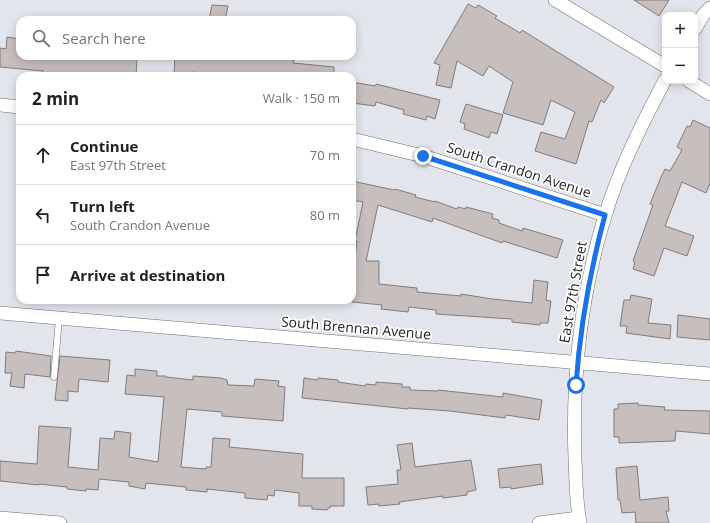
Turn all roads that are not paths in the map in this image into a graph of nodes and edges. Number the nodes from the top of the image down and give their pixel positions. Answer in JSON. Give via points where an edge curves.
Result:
{"nodes":[{"id":1,"x":555,"y":0,"type":"edge"},
{"id":2,"x":710,"y":8,"type":"edge"},
{"id":3,"x":698,"y":24,"type":"edge"},
{"id":4,"x":662,"y":64,"type":"edge"},
{"id":5,"x":663,"y":84,"type":"edge"},
{"id":6,"x":694,"y":84,"type":"edge"},
{"id":7,"x":710,"y":94,"type":"edge"},
{"id":8,"x":0,"y":105,"type":"edge"},
{"id":9,"x":16,"y":107,"type":"edge"},
{"id":10,"x":356,"y":140,"type":"edge"},
{"id":11,"x":605,"y":215,"type":"junction"},
{"id":12,"x":0,"y":313,"type":"edge"},
{"id":13,"x":59,"y":318,"type":"junction"},
{"id":14,"x":577,"y":363,"type":"junction"},
{"id":15,"x":710,"y":374,"type":"edge"},
{"id":16,"x":54,"y":377,"type":"dead end"},
{"id":17,"x":0,"y":518,"type":"edge"},
{"id":18,"x":579,"y":520,"type":"edge"},
{"id":19,"x":60,"y":523,"type":"edge"},
{"id":20,"x":539,"y":523,"type":"edge"}],
"edges":[{"from":1,"to":4,"type":"street"},
{"from":2,"to":3,"type":"street"},
{"from":5,"to":11,"type":"street","name":"East 97th Street","via":[[640,128]]},
{"from":6,"to":7,"type":"street"},
{"from":8,"to":9,"type":"street"},
{"from":10,"to":11,"type":"street","name":"South Crandon Avenue","via":[[423,156]]},
{"from":11,"to":14,"type":"street","name":"East 97th Street","via":[[590,275]]},
{"from":12,"to":13,"type":"street","name":"South Brennan Avenue"},
{"from":13,"to":14,"type":"street","name":"South Brennan Avenue"},
{"from":13,"to":16,"type":"lane"},
{"from":14,"to":15,"type":"street","name":"South Brennan Avenue"},
{"from":14,"to":18,"type":"street","name":"East 97th Street","via":[[574,435]]},
{"from":17,"to":19,"type":"street"},
{"from":18,"to":20,"type":"street"}]}
